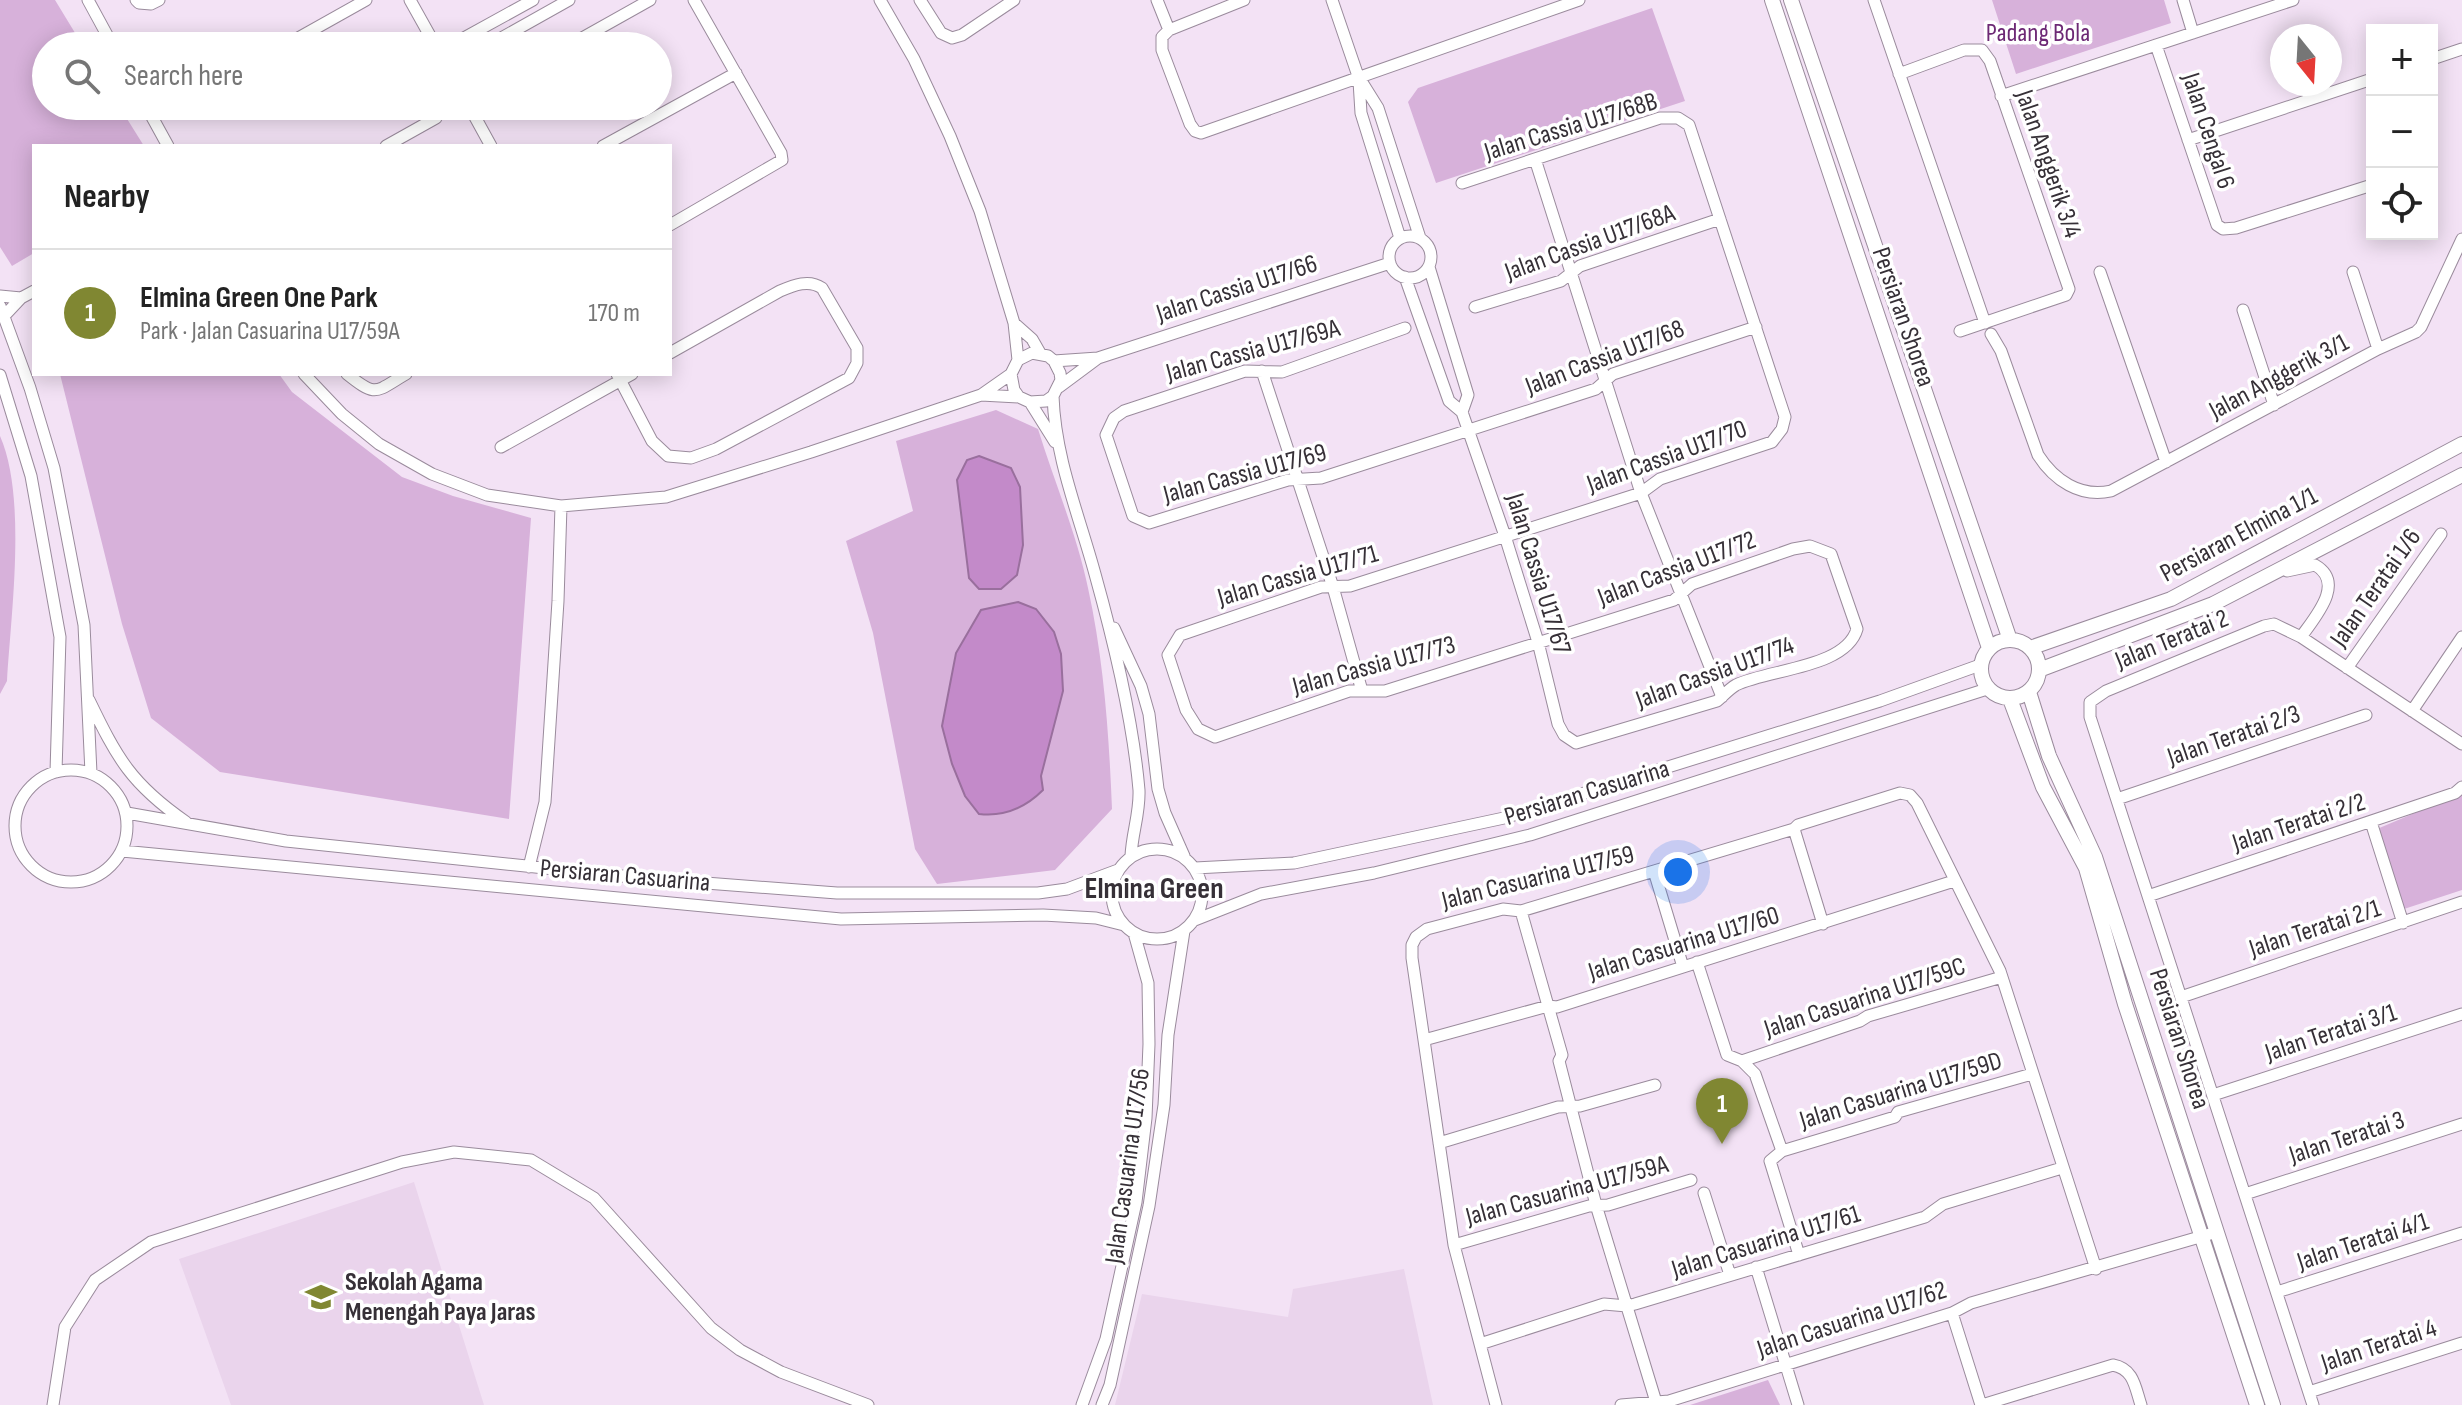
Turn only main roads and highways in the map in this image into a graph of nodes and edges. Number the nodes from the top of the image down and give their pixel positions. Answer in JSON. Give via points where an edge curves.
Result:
{"nodes":[{"id":1,"x":1772,"y":0,"type":"edge"},
{"id":2,"x":1791,"y":0,"type":"edge"},
{"id":3,"x":2462,"y":444,"type":"edge"},
{"id":4,"x":2462,"y":475,"type":"edge"},
{"id":5,"x":2010,"y":640,"type":"junction"},
{"id":6,"x":1989,"y":648,"type":"junction"},
{"id":7,"x":2030,"y":648,"type":"junction"},
{"id":8,"x":2039,"y":670,"type":"junction"},
{"id":9,"x":2029,"y":692,"type":"junction"},
{"id":10,"x":2010,"y":699,"type":"junction"},
{"id":11,"x":2210,"y":1234,"type":"junction"},
{"id":12,"x":2257,"y":1405,"type":"edge"},
{"id":13,"x":2273,"y":1405,"type":"edge"}],
"edges":[{"from":1,"to":6,"type":"main road","name":"Persiaran Shorea"},
{"from":2,"to":5,"type":"main road","name":"Persiaran Shorea"},
{"from":3,"to":7,"type":"main road","name":"Persiaran Elmina 1/1","via":[[2171,599]]},
{"from":4,"to":8,"type":"main road","name":"Persiaran Elmina 1/1","via":[[2213,604]]},
{"from":5,"to":6,"type":"main road"},
{"from":5,"to":7,"type":"main road"},
{"from":6,"to":10,"type":"main road","via":[[1980,665],[1983,681],[1987,689]]},
{"from":7,"to":8,"type":"main road"},
{"from":8,"to":9,"type":"main road"},
{"from":9,"to":10,"type":"main road"},
{"from":9,"to":11,"type":"main road","name":"Persiaran Shorea","via":[[2049,756],[2095,857]]},
{"from":10,"to":11,"type":"main road","name":"Persiaran Shorea","via":[[2043,787],[2086,868],[2125,1004]]},
{"from":11,"to":12,"type":"main road","name":"Persiaran Shorea"},
{"from":11,"to":13,"type":"main road","name":"Persiaran Shorea"}]}
